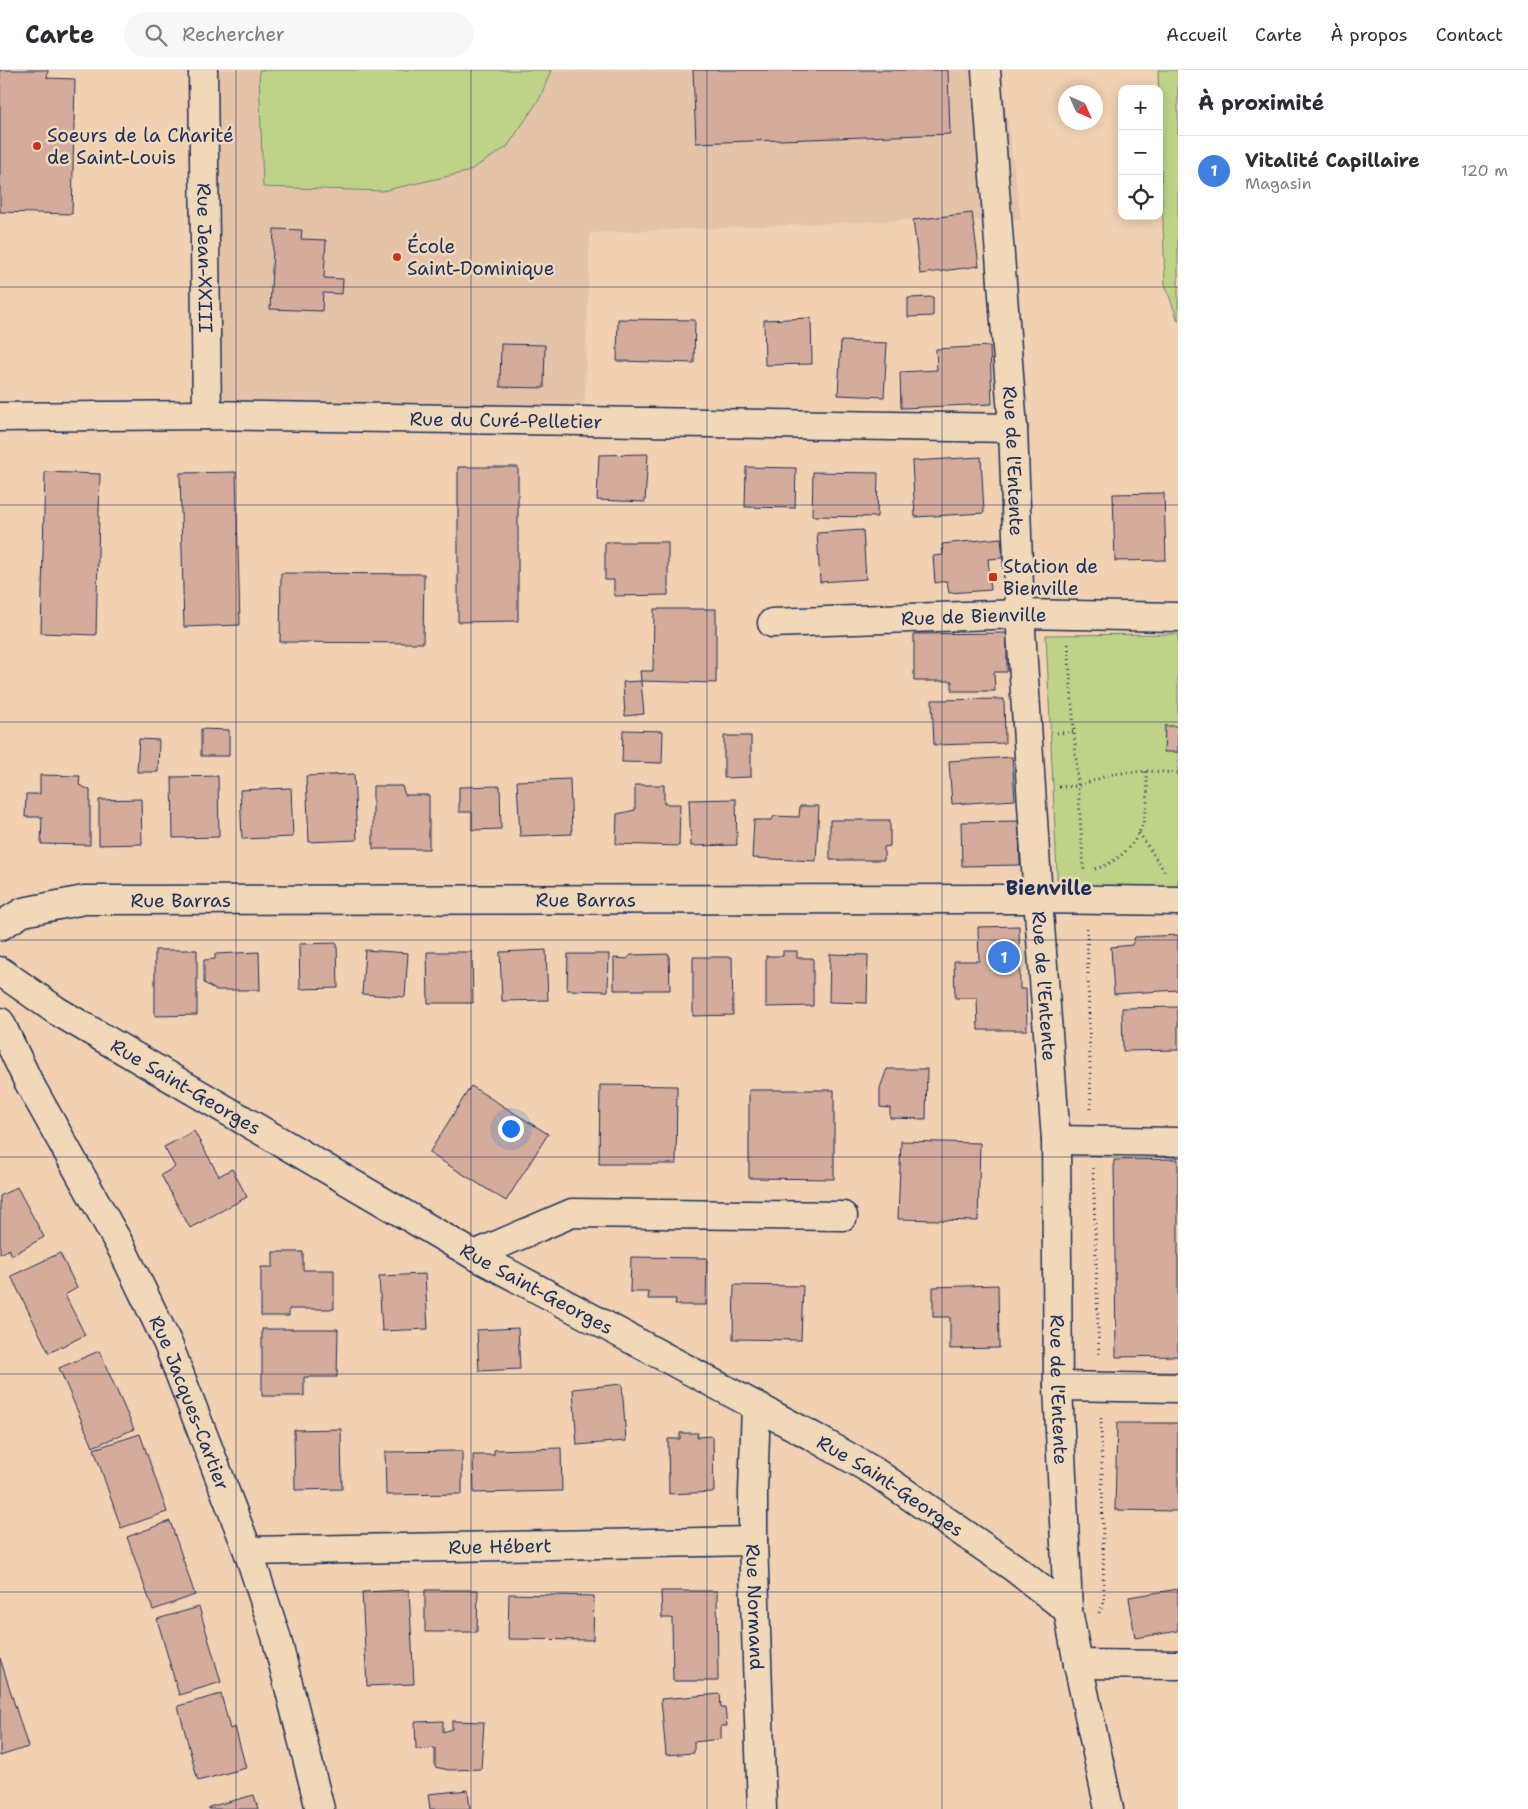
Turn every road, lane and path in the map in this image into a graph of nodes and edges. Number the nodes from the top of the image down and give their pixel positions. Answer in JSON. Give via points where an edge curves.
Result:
{"nodes":[{"id":1,"x":203,"y":70,"type":"edge"},
{"id":2,"x":986,"y":70,"type":"edge"},
{"id":3,"x":206,"y":416,"type":"junction"},
{"id":4,"x":0,"y":417,"type":"edge"},
{"id":5,"x":1013,"y":428,"type":"junction"},
{"id":6,"x":1020,"y":614,"type":"junction"},
{"id":7,"x":1178,"y":617,"type":"edge"},
{"id":8,"x":772,"y":623,"type":"dead end"},
{"id":9,"x":1145,"y":771,"type":"junction"},
{"id":10,"x":1178,"y":773,"type":"edge"},
{"id":11,"x":1031,"y":788,"type":"junction"},
{"id":12,"x":1139,"y":833,"type":"junction"},
{"id":13,"x":1084,"y":872,"type":"dead end"},
{"id":14,"x":1173,"y":890,"type":"edge"},
{"id":15,"x":1038,"y":899,"type":"junction"},
{"id":16,"x":0,"y":926,"type":"edge"},
{"id":17,"x":0,"y":971,"type":"edge"},
{"id":18,"x":0,"y":1022,"type":"edge"},
{"id":19,"x":1056,"y":1140,"type":"junction"},
{"id":20,"x":1178,"y":1142,"type":"edge"},
{"id":21,"x":843,"y":1216,"type":"dead end"},
{"id":22,"x":474,"y":1255,"type":"junction"},
{"id":23,"x":1058,"y":1386,"type":"junction"},
{"id":24,"x":1178,"y":1388,"type":"edge"},
{"id":25,"x":756,"y":1406,"type":"junction"},
{"id":26,"x":753,"y":1541,"type":"junction"},
{"id":27,"x":248,"y":1551,"type":"junction"},
{"id":28,"x":1068,"y":1610,"type":"junction"},
{"id":29,"x":1078,"y":1664,"type":"junction"},
{"id":30,"x":1178,"y":1665,"type":"edge"},
{"id":31,"x":320,"y":1809,"type":"edge"},
{"id":32,"x":762,"y":1809,"type":"edge"},
{"id":33,"x":1110,"y":1809,"type":"edge"}],
"edges":[{"from":1,"to":3,"type":"street","name":"Rue Jean-XXIII"},
{"from":2,"to":5,"type":"street","name":"Rue de l'Entente"},
{"from":3,"to":4,"type":"street","name":"Rue du Curé-Pelletier"},
{"from":3,"to":5,"type":"street","name":"Rue du Curé-Pelletier"},
{"from":5,"to":6,"type":"street","name":"Rue de l'Entente"},
{"from":6,"to":7,"type":"street","name":"Rue de Bienville"},
{"from":6,"to":8,"type":"street","name":"Rue de Bienville"},
{"from":6,"to":11,"type":"street","name":"Rue de l'Entente"},
{"from":9,"to":10,"type":"path"},
{"from":9,"to":11,"type":"path","via":[[1112,774],[1078,786]]},
{"from":9,"to":12,"type":"path","via":[[1148,803]]},
{"from":11,"to":15,"type":"street","name":"Rue de l'Entente"},
{"from":12,"to":13,"type":"path","via":[[1116,859]]},
{"from":12,"to":14,"type":"path"},
{"from":14,"to":15,"type":"street","name":"Rue Barras"},
{"from":15,"to":16,"type":"street","name":"Rue Barras","via":[[84,900],[23,912]]},
{"from":15,"to":19,"type":"street","name":"Rue de l'Entente"},
{"from":17,"to":22,"type":"street","name":"Rue Saint-Georges","via":[[57,1012]]},
{"from":18,"to":27,"type":"street","name":"Rue Jacques-Cartier","via":[[28,1081],[122,1249],[168,1344]]},
{"from":19,"to":20,"type":"street"},
{"from":19,"to":23,"type":"street","name":"Rue de l'Entente"},
{"from":21,"to":22,"type":"street","via":[[572,1214]]},
{"from":22,"to":25,"type":"street","name":"Rue Saint-Georges"},
{"from":23,"to":24,"type":"street"},
{"from":23,"to":28,"type":"street","name":"Rue de l'Entente"},
{"from":25,"to":26,"type":"street","name":"Rue Normand"},
{"from":25,"to":28,"type":"street","name":"Rue Saint-Georges","via":[[875,1472],[1013,1567]]},
{"from":26,"to":27,"type":"street","name":"Rue Hébert"},
{"from":26,"to":32,"type":"street","name":"Rue Normand"},
{"from":27,"to":31,"type":"street","name":"Rue Jacques-Cartier","via":[[276,1636]]},
{"from":28,"to":29,"type":"street","name":"Rue de l'Entente"},
{"from":29,"to":30,"type":"street"},
{"from":29,"to":33,"type":"street","name":"Rue de l'Entente"}]}
